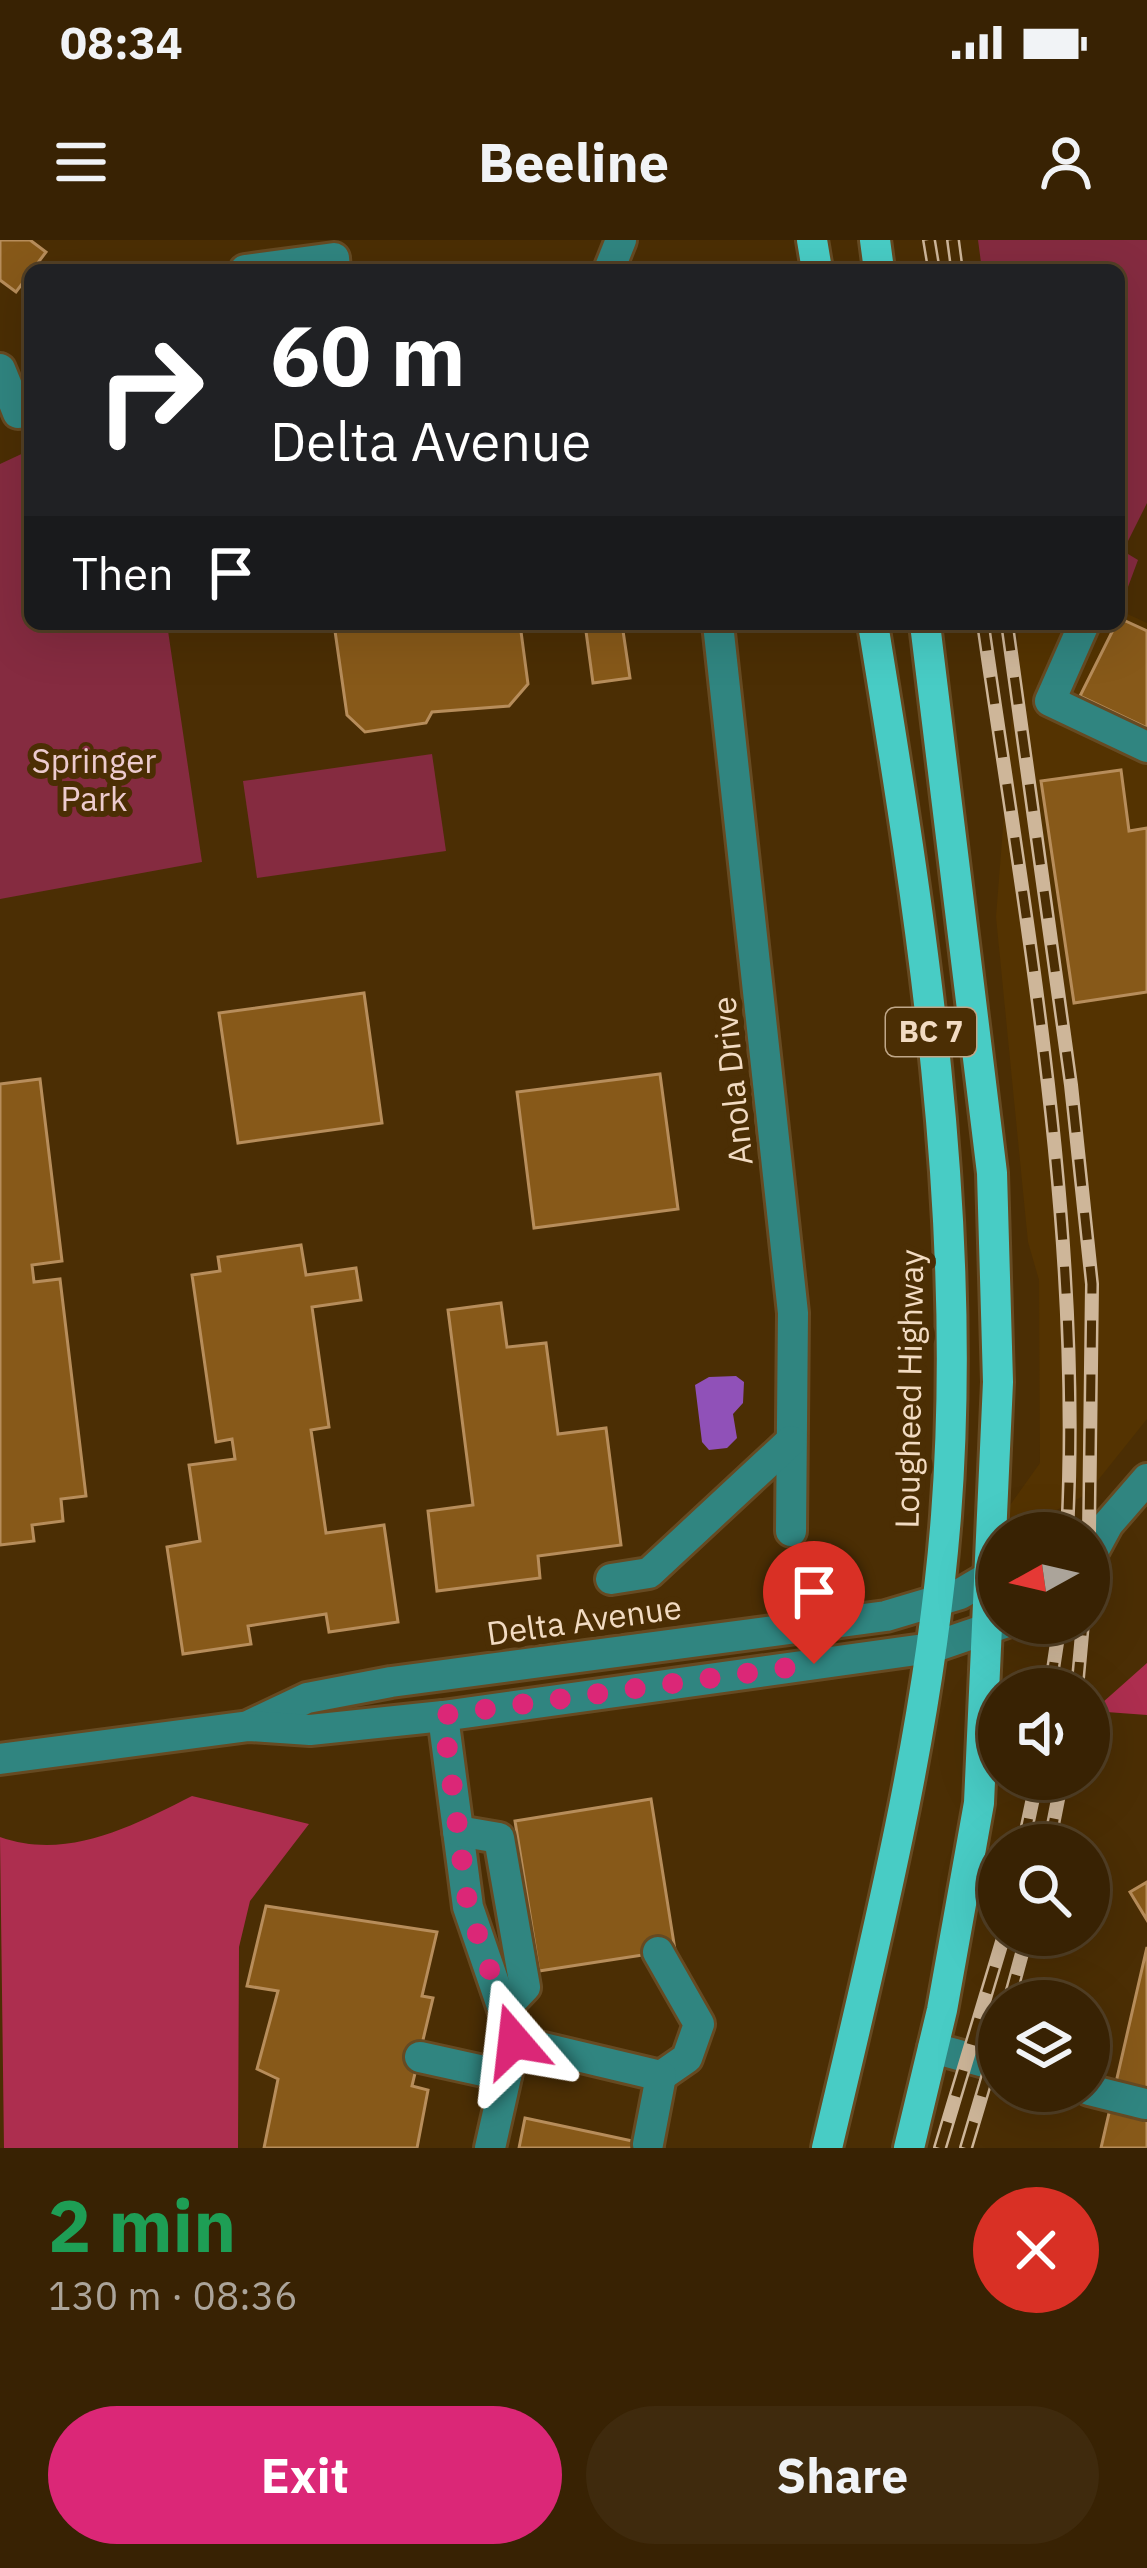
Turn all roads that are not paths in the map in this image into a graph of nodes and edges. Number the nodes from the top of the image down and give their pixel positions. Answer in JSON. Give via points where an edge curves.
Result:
{"nodes":[{"id":1,"x":294,"y":264,"type":"edge"},
{"id":2,"x":334,"y":264,"type":"edge"},
{"id":3,"x":0,"y":369,"type":"edge"},
{"id":4,"x":16,"y":414,"type":"edge"},
{"id":5,"x":719,"y":630,"type":"edge"},
{"id":6,"x":874,"y":630,"type":"edge"},
{"id":7,"x":926,"y":630,"type":"edge"},
{"id":8,"x":1081,"y":630,"type":"edge"},
{"id":9,"x":1147,"y":747,"type":"edge"},
{"id":10,"x":790,"y":1441,"type":"junction"},
{"id":11,"x":1147,"y":1480,"type":"edge"},
{"id":12,"x":995,"y":1512,"type":"edge"},
{"id":13,"x":1110,"y":1515,"type":"edge"},
{"id":14,"x":791,"y":1531,"type":"dead end"},
{"id":15,"x":611,"y":1579,"type":"dead end"},
{"id":16,"x":978,"y":1582,"type":"edge"},
{"id":17,"x":934,"y":1604,"type":"junction"},
{"id":18,"x":978,"y":1634,"type":"edge"},
{"id":19,"x":994,"y":1644,"type":"edge"},
{"id":20,"x":931,"y":1648,"type":"junction"},
{"id":21,"x":443,"y":1715,"type":"junction"},
{"id":22,"x":249,"y":1726,"type":"junction"},
{"id":23,"x":0,"y":1759,"type":"edge"},
{"id":24,"x":458,"y":1831,"type":"junction"},
{"id":25,"x":658,"y":1952,"type":"dead end"},
{"id":26,"x":506,"y":2007,"type":"junction"},
{"id":27,"x":514,"y":2041,"type":"junction"},
{"id":28,"x":933,"y":2048,"type":"junction"},
{"id":29,"x":420,"y":2057,"type":"dead end"},
{"id":30,"x":978,"y":2060,"type":"edge"},
{"id":31,"x":506,"y":2076,"type":"junction"},
{"id":32,"x":661,"y":2076,"type":"junction"},
{"id":33,"x":1110,"y":2098,"type":"edge"},
{"id":34,"x":1146,"y":2111,"type":"edge"},
{"id":35,"x":648,"y":2144,"type":"dead end"},
{"id":36,"x":490,"y":2148,"type":"edge"},
{"id":37,"x":827,"y":2148,"type":"edge"},
{"id":38,"x":910,"y":2148,"type":"edge"}],
"edges":[{"from":1,"to":2,"type":"street"},
{"from":3,"to":4,"type":"street"},
{"from":5,"to":10,"type":"street","name":"Anola Drive","via":[[793,1313]]},
{"from":6,"to":17,"type":"main road","name":"Lougheed Highway","number":"BC 7","via":[[940,1112],[951,1359]]},
{"from":7,"to":12,"type":"main road","number":"BC 7","via":[[992,1173]]},
{"from":8,"to":9,"type":"street","via":[[1050,701]]},
{"from":10,"to":14,"type":"street","name":"Anola Drive"},
{"from":10,"to":15,"type":"street","via":[[649,1573]]},
{"from":11,"to":13,"type":"street"},
{"from":16,"to":17,"type":"street","name":"Delta Avenue"},
{"from":17,"to":20,"type":"main road","name":"Lougheed Highway","number":"BC 7"},
{"from":17,"to":22,"type":"street","name":"Delta Avenue","via":[[391,1682],[307,1698]]},
{"from":18,"to":20,"type":"street","name":"Delta Avenue"},
{"from":19,"to":28,"type":"main road","number":"BC 7","via":[[977,1817]]},
{"from":20,"to":21,"type":"street","name":"Delta Avenue"},
{"from":20,"to":37,"type":"main road","name":"Lougheed Highway","number":"BC 7"},
{"from":21,"to":22,"type":"street","name":"Delta Avenue","via":[[310,1730]]},
{"from":21,"to":24,"type":"street"},
{"from":22,"to":23,"type":"street","name":"Delta Avenue"},
{"from":24,"to":26,"type":"street","via":[[468,1906]]},
{"from":24,"to":26,"type":"street","via":[[499,1838],[525,1987]]},
{"from":25,"to":32,"type":"street","via":[[699,2024],[687,2058]]},
{"from":26,"to":27,"type":"street"},
{"from":27,"to":31,"type":"street"},
{"from":27,"to":32,"type":"street"},
{"from":28,"to":30,"type":"street"},
{"from":28,"to":38,"type":"main road","number":"BC 7"},
{"from":29,"to":31,"type":"street"},
{"from":31,"to":36,"type":"street"},
{"from":32,"to":35,"type":"street"},
{"from":33,"to":34,"type":"street"}]}
